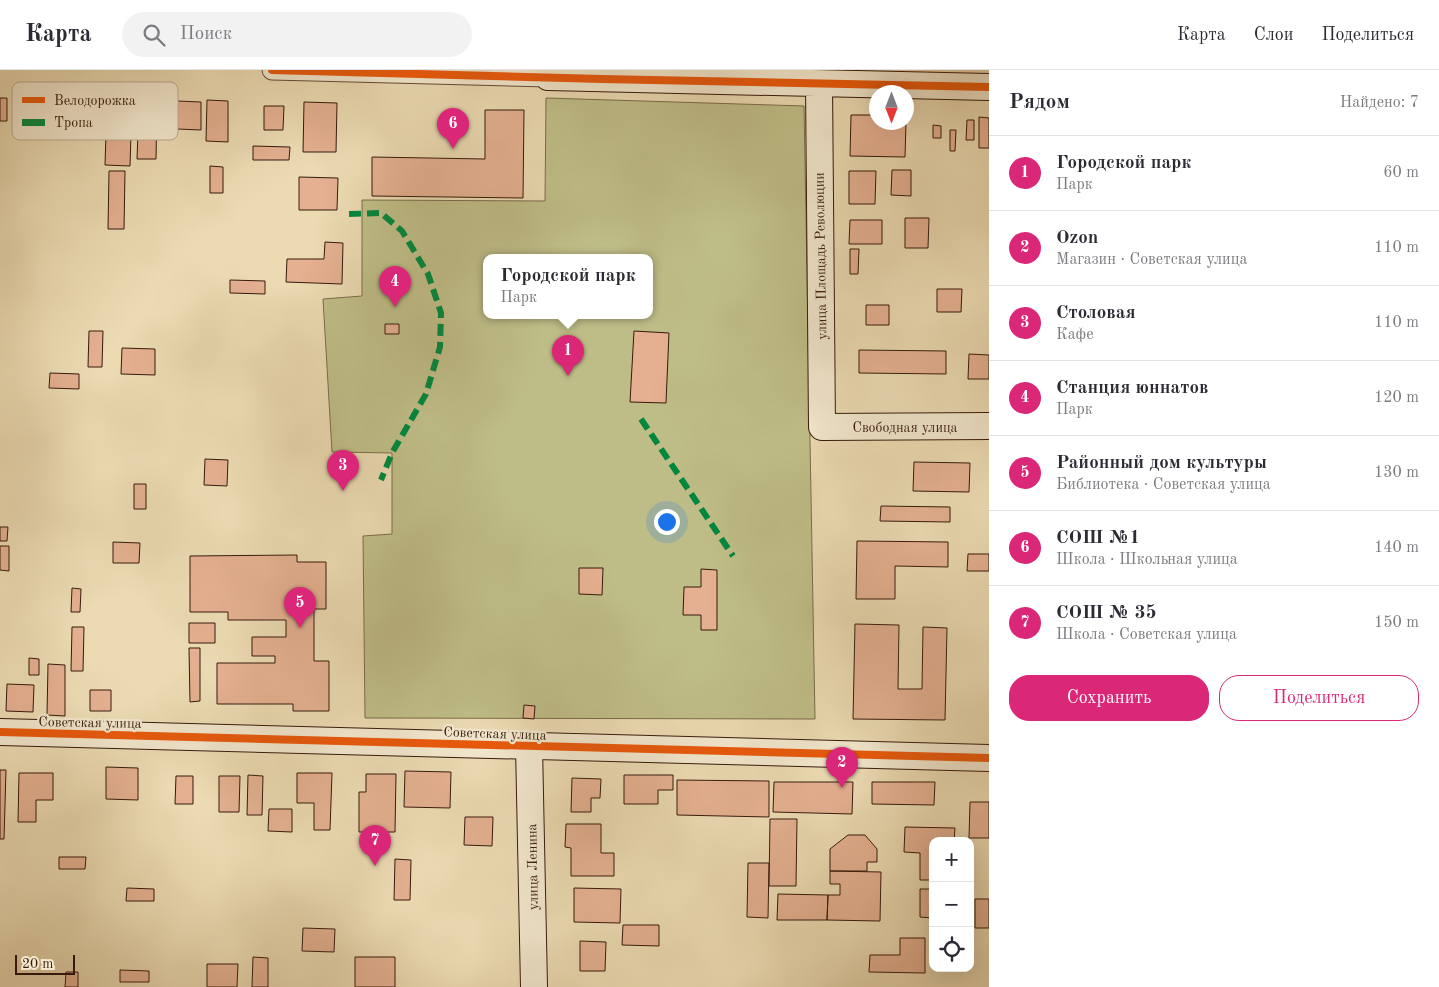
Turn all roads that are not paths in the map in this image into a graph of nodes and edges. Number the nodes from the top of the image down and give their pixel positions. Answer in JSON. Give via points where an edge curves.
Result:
{"nodes":[{"id":1,"x":272,"y":70,"type":"edge"},
{"id":2,"x":548,"y":74,"type":"edge"},
{"id":3,"x":819,"y":84,"type":"junction"},
{"id":4,"x":989,"y":87,"type":"edge"},
{"id":5,"x":989,"y":426,"type":"edge"},
{"id":6,"x":822,"y":427,"type":"joint"},
{"id":7,"x":0,"y":732,"type":"edge"},
{"id":8,"x":529,"y":746,"type":"junction"},
{"id":9,"x":989,"y":758,"type":"edge"},
{"id":10,"x":534,"y":987,"type":"edge"}],
"edges":[{"from":1,"to":2,"type":"street"},
{"from":2,"to":3,"type":"street"},
{"from":3,"to":4,"type":"street"},
{"from":3,"to":6,"type":"street","name":"улица Площадь Революции"},
{"from":5,"to":6,"type":"street","name":"Свободная улица"},
{"from":7,"to":8,"type":"street","name":"Советская улица"},
{"from":8,"to":9,"type":"street","name":"Советская улица"},
{"from":8,"to":10,"type":"street","name":"улица Ленина"}]}
